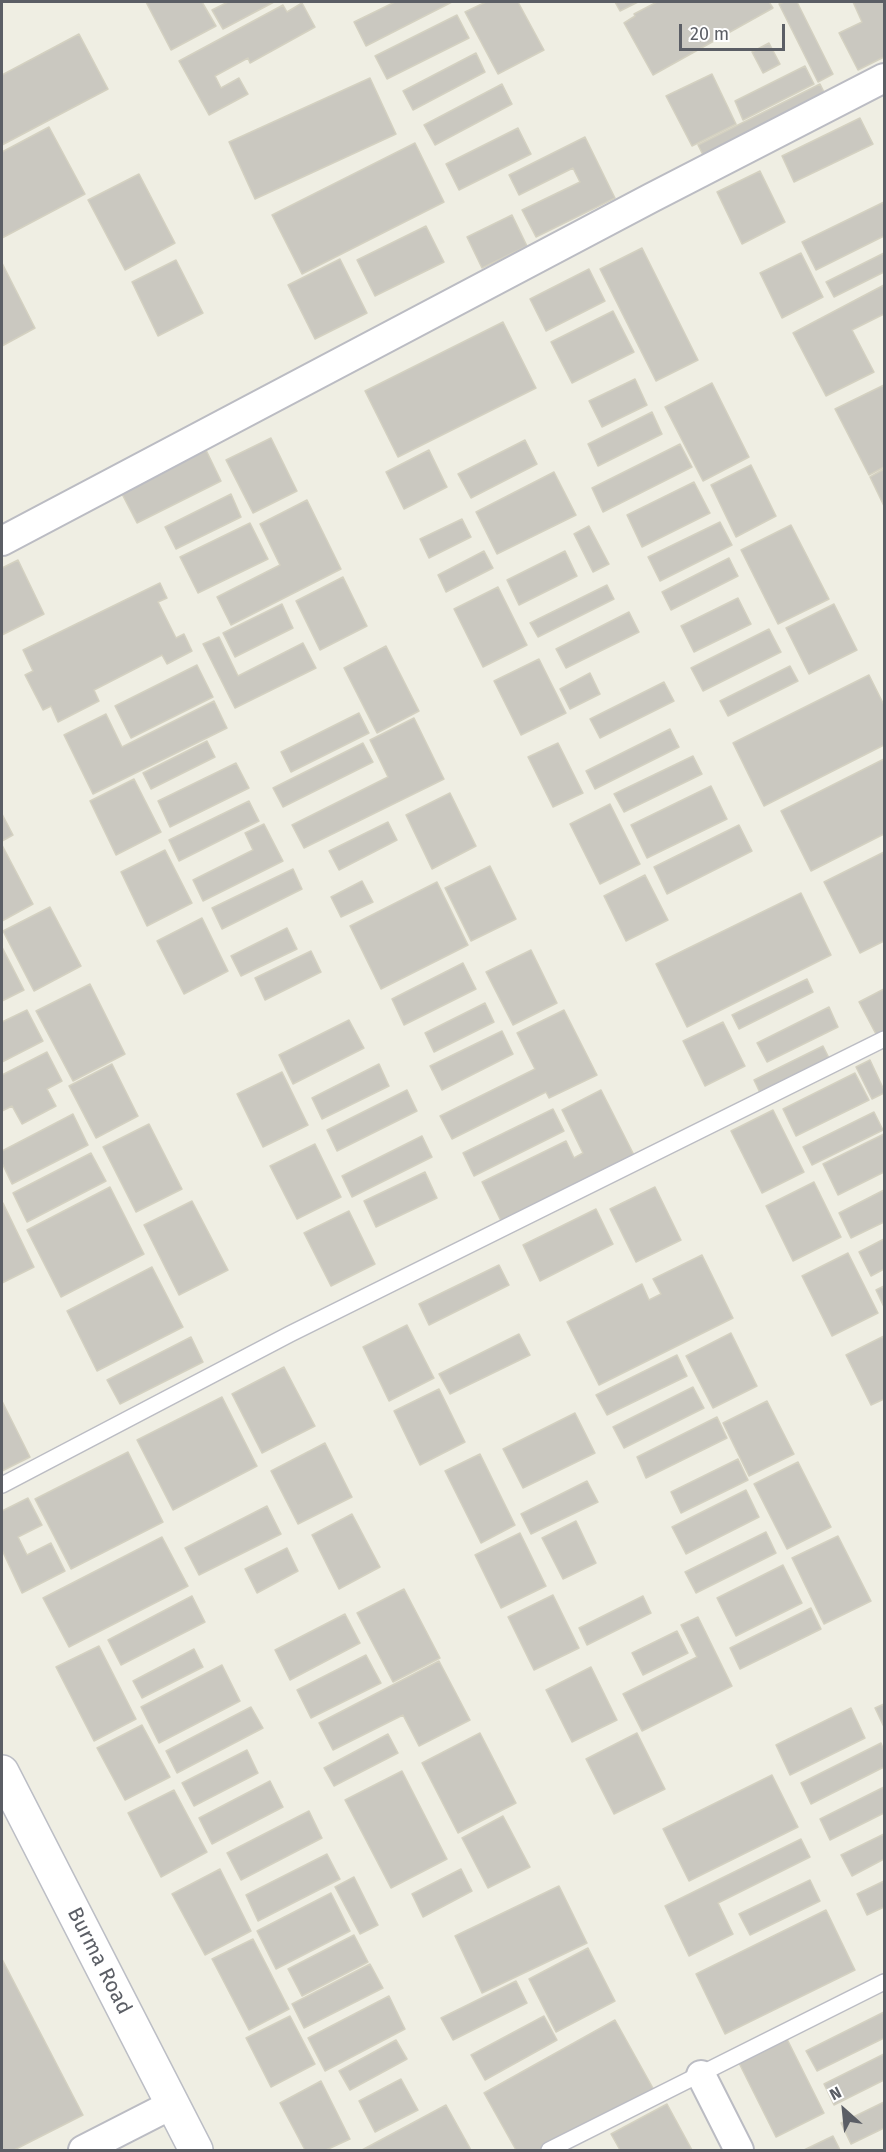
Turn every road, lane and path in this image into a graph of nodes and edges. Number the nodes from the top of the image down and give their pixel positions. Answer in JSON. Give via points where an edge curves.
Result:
{"nodes":[{"id":1,"x":885,"y":78,"type":"edge"},
{"id":2,"x":2,"y":541,"type":"edge"},
{"id":3,"x":885,"y":1039,"type":"edge"},
{"id":4,"x":2,"y":1485,"type":"edge"},
{"id":5,"x":2,"y":1772,"type":"edge"},
{"id":6,"x":885,"y":1982,"type":"edge"},
{"id":7,"x":701,"y":2075,"type":"junction"},
{"id":8,"x":173,"y":2104,"type":"junction"},
{"id":9,"x":83,"y":2151,"type":"edge"},
{"id":10,"x":196,"y":2151,"type":"edge"},
{"id":11,"x":549,"y":2151,"type":"edge"},
{"id":12,"x":739,"y":2151,"type":"edge"}],
"edges":[{"from":1,"to":2,"type":"street"},
{"from":3,"to":4,"type":"lane","via":[[290,1334]]},
{"from":5,"to":8,"type":"street","name":"Burma Road"},
{"from":6,"to":7,"type":"lane"},
{"from":7,"to":11,"type":"lane"},
{"from":7,"to":12,"type":"street"},
{"from":8,"to":9,"type":"street"},
{"from":8,"to":10,"type":"street","name":"Burma Road"}]}
